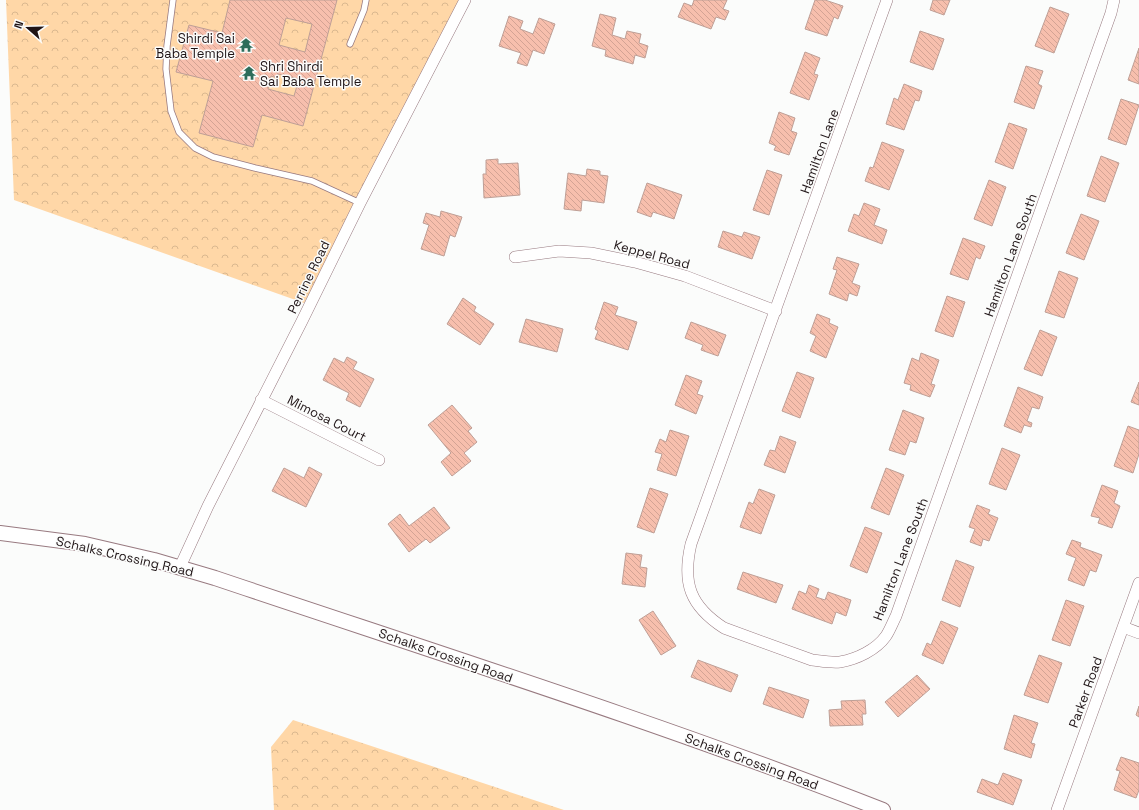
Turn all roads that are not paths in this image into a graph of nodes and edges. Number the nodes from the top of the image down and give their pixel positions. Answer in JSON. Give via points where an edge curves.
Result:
{"nodes":[{"id":1,"x":173,"y":0,"type":"edge"},
{"id":2,"x":366,"y":0,"type":"edge"},
{"id":3,"x":465,"y":0,"type":"edge"},
{"id":4,"x":887,"y":0,"type":"edge"},
{"id":5,"x":1114,"y":0,"type":"edge"},
{"id":6,"x":350,"y":44,"type":"dead end"},
{"id":7,"x":360,"y":203,"type":"junction"},
{"id":8,"x":515,"y":257,"type":"dead end"},
{"id":9,"x":776,"y":311,"type":"junction"},
{"id":10,"x":261,"y":400,"type":"junction"},
{"id":11,"x":379,"y":460,"type":"dead end"},
{"id":12,"x":0,"y":533,"type":"edge"},
{"id":13,"x":180,"y":567,"type":"junction"},
{"id":14,"x":1139,"y":583,"type":"edge"},
{"id":15,"x":1123,"y":627,"type":"junction"},
{"id":16,"x":1139,"y":633,"type":"edge"},
{"id":17,"x":883,"y":810,"type":"edge"},
{"id":18,"x":1057,"y":810,"type":"edge"}],
"edges":[{"from":1,"to":7,"type":"lane","via":[[166,68],[171,111],[179,132],[195,148],[213,157],[312,181]]},
{"from":2,"to":6,"type":"lane"},
{"from":3,"to":7,"type":"street","name":"Perrine Road"},
{"from":4,"to":9,"type":"street","name":"Hamilton Lane"},
{"from":5,"to":9,"type":"street","name":"Hamilton Lane South","via":[[896,616],[886,636],[873,649],[840,662],[812,660],[724,628],[698,605],[688,582],[691,544]]},
{"from":7,"to":10,"type":"street","name":"Perrine Road"},
{"from":8,"to":9,"type":"street","name":"Keppel Road","via":[[559,251],[591,253],[635,262],[685,276]]},
{"from":10,"to":11,"type":"street","name":"Mimosa Court"},
{"from":10,"to":13,"type":"street","name":"Perrine Road"},
{"from":12,"to":13,"type":"street","name":"Schalks Crossing Road","via":[[85,544]]},
{"from":13,"to":17,"type":"street","name":"Schalks Crossing Road","via":[[698,741]]},
{"from":14,"to":15,"type":"street","name":"Parker Road"},
{"from":15,"to":16,"type":"street"},
{"from":15,"to":18,"type":"street","name":"Parker Road"}]}
